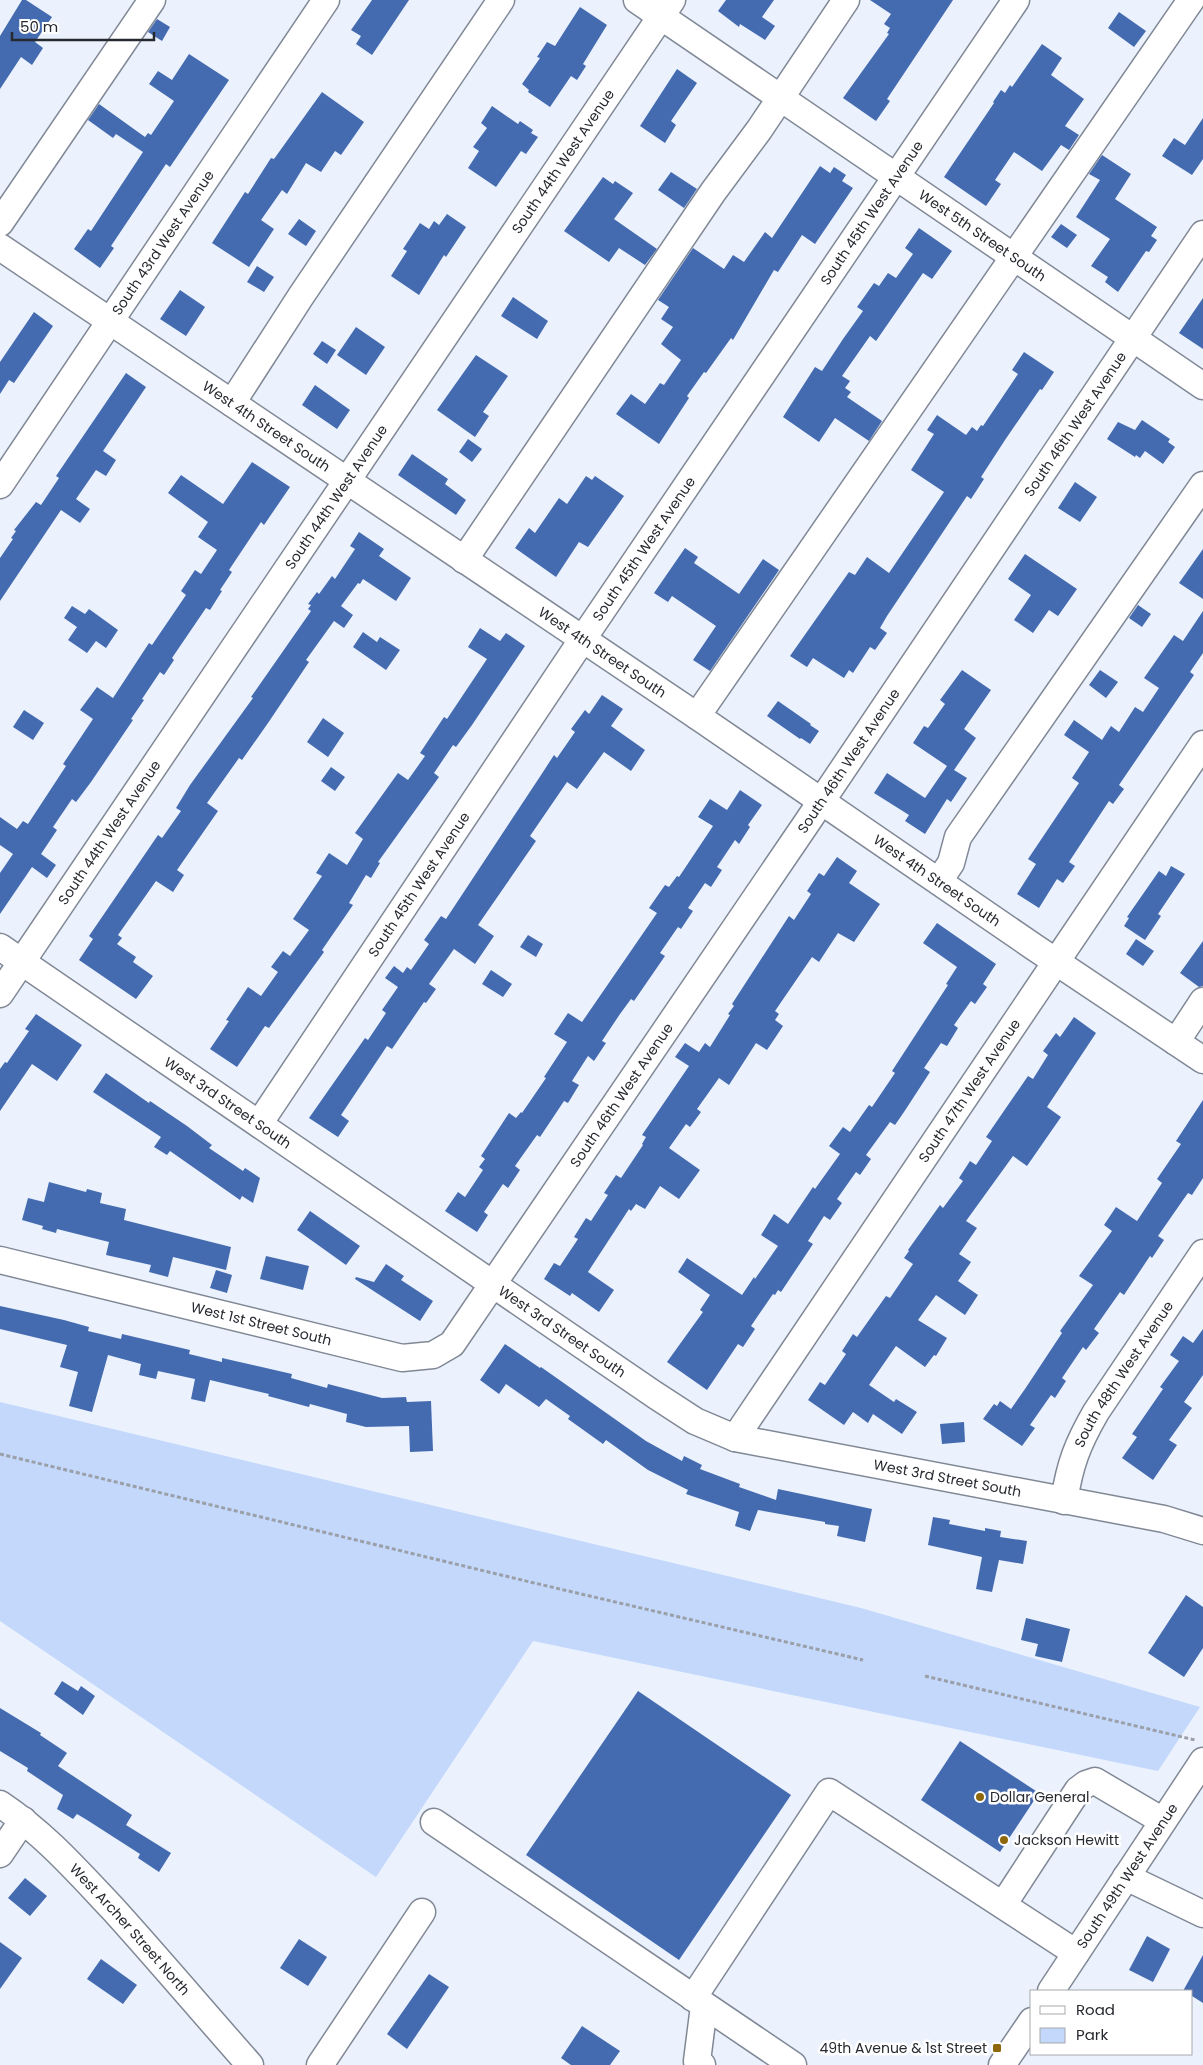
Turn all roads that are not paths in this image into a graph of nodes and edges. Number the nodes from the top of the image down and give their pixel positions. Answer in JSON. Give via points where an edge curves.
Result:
{"nodes":[{"id":1,"x":152,"y":0,"type":"edge"},
{"id":2,"x":326,"y":0,"type":"edge"},
{"id":3,"x":501,"y":0,"type":"edge"},
{"id":4,"x":637,"y":0,"type":"edge"},
{"id":5,"x":846,"y":0,"type":"edge"},
{"id":6,"x":1016,"y":0,"type":"edge"},
{"id":7,"x":1191,"y":0,"type":"edge"},
{"id":8,"x":667,"y":8,"type":"edge"},
{"id":9,"x":781,"y":98,"type":"junction"},
{"id":10,"x":896,"y":177,"type":"junction"},
{"id":11,"x":0,"y":223,"type":"edge"},
{"id":12,"x":1203,"y":234,"type":"edge"},
{"id":13,"x":0,"y":247,"type":"edge"},
{"id":14,"x":1014,"y":258,"type":"junction"},
{"id":15,"x":110,"y":321,"type":"junction"},
{"id":16,"x":1132,"y":338,"type":"junction"},
{"id":17,"x":1203,"y":386,"type":"edge"},
{"id":18,"x":232,"y":404,"type":"junction"},
{"id":19,"x":347,"y":482,"type":"junction"},
{"id":20,"x":0,"y":485,"type":"edge"},
{"id":21,"x":1203,"y":485,"type":"edge"},
{"id":22,"x":464,"y":560,"type":"junction"},
{"id":23,"x":582,"y":640,"type":"junction"},
{"id":24,"x":697,"y":716,"type":"junction"},
{"id":25,"x":1203,"y":744,"type":"edge"},
{"id":26,"x":822,"y":801,"type":"junction"},
{"id":27,"x":938,"y":881,"type":"junction"},
{"id":28,"x":0,"y":947,"type":"edge"},
{"id":29,"x":22,"y":962,"type":"junction"},
{"id":30,"x":1056,"y":962,"type":"junction"},
{"id":31,"x":0,"y":994,"type":"edge"},
{"id":32,"x":1203,"y":1001,"type":"edge"},
{"id":33,"x":1176,"y":1042,"type":"junction"},
{"id":34,"x":1203,"y":1060,"type":"edge"},
{"id":35,"x":259,"y":1124,"type":"junction"},
{"id":36,"x":1203,"y":1254,"type":"edge"},
{"id":37,"x":0,"y":1260,"type":"edge"},
{"id":38,"x":493,"y":1285,"type":"junction"},
{"id":39,"x":735,"y":1438,"type":"junction"},
{"id":40,"x":1064,"y":1501,"type":"junction"},
{"id":41,"x":1203,"y":1531,"type":"edge"},
{"id":42,"x":1203,"y":1761,"type":"edge"},
{"id":43,"x":0,"y":1804,"type":"edge"},
{"id":44,"x":23,"y":1820,"type":"junction"},
{"id":45,"x":1164,"y":1821,"type":"junction"},
{"id":46,"x":434,"y":1822,"type":"dead end"},
{"id":47,"x":0,"y":1854,"type":"edge"},
{"id":48,"x":1126,"y":1877,"type":"junction"},
{"id":49,"x":1003,"y":1905,"type":"junction"},
{"id":50,"x":422,"y":1912,"type":"dead end"},
{"id":51,"x":1203,"y":1914,"type":"edge"},
{"id":52,"x":1076,"y":1953,"type":"junction"},
{"id":53,"x":1052,"y":1990,"type":"edge"},
{"id":54,"x":698,"y":2002,"type":"junction"},
{"id":55,"x":1030,"y":2024,"type":"edge"},
{"id":56,"x":250,"y":2065,"type":"edge"},
{"id":57,"x":320,"y":2065,"type":"edge"},
{"id":58,"x":702,"y":2065,"type":"edge"},
{"id":59,"x":793,"y":2065,"type":"edge"},
{"id":60,"x":1002,"y":2065,"type":"edge"}],
"edges":[{"from":1,"to":11,"type":"street"},
{"from":2,"to":15,"type":"street","name":"South 43rd West Avenue"},
{"from":3,"to":18,"type":"street"},
{"from":4,"to":8,"type":"street","name":"West 5th Street South"},
{"from":5,"to":9,"type":"street"},
{"from":6,"to":10,"type":"street","name":"South 45th West Avenue"},
{"from":7,"to":14,"type":"street"},
{"from":8,"to":9,"type":"street","name":"West 5th Street South"},
{"from":8,"to":19,"type":"street","name":"South 44th West Avenue"},
{"from":9,"to":10,"type":"street","name":"West 5th Street South"},
{"from":9,"to":22,"type":"street","via":[[713,192]]},
{"from":10,"to":14,"type":"street","name":"West 5th Street South"},
{"from":10,"to":23,"type":"street","name":"South 45th West Avenue"},
{"from":12,"to":16,"type":"street","name":"South 46th West Avenue"},
{"from":13,"to":15,"type":"street","name":"West 4th Street South"},
{"from":14,"to":16,"type":"street","name":"West 5th Street South"},
{"from":14,"to":24,"type":"street"},
{"from":15,"to":18,"type":"street","name":"West 4th Street South"},
{"from":15,"to":20,"type":"street","name":"South 43rd West Avenue"},
{"from":16,"to":17,"type":"street","name":"West 5th Street South"},
{"from":16,"to":26,"type":"street","name":"South 46th West Avenue"},
{"from":18,"to":19,"type":"street","name":"West 4th Street South"},
{"from":19,"to":22,"type":"street","name":"West 4th Street South"},
{"from":19,"to":29,"type":"street","name":"South 44th West Avenue"},
{"from":21,"to":27,"type":"street","via":[[958,837],[951,863]]},
{"from":22,"to":23,"type":"street","name":"West 4th Street South"},
{"from":23,"to":24,"type":"street","name":"West 4th Street South"},
{"from":23,"to":35,"type":"street","name":"South 45th West Avenue"},
{"from":24,"to":26,"type":"street","name":"West 4th Street South"},
{"from":25,"to":30,"type":"street","name":"South 47th West Avenue"},
{"from":26,"to":27,"type":"street","name":"West 4th Street South"},
{"from":26,"to":38,"type":"street","name":"South 46th West Avenue"},
{"from":27,"to":30,"type":"street","name":"West 4th Street South"},
{"from":28,"to":29,"type":"street","name":"West 3rd Street South"},
{"from":29,"to":31,"type":"street","name":"South 44th West Avenue"},
{"from":29,"to":35,"type":"street","name":"West 3rd Street South"},
{"from":30,"to":33,"type":"street","name":"West 4th Street South"},
{"from":30,"to":39,"type":"street","name":"South 47th West Avenue"},
{"from":32,"to":33,"type":"street"},
{"from":33,"to":34,"type":"street","name":"West 4th Street South"},
{"from":35,"to":38,"type":"street","name":"West 3rd Street South"},
{"from":36,"to":40,"type":"street","name":"South 48th West Avenue","via":[[1096,1412],[1069,1470]]},
{"from":37,"to":38,"type":"street","name":"West 1st Street South","via":[[402,1358],[432,1355],[452,1344]]},
{"from":38,"to":39,"type":"street","name":"West 3rd Street South","via":[[695,1421]]},
{"from":39,"to":40,"type":"street","name":"West 3rd Street South"},
{"from":40,"to":41,"type":"street","name":"West 3rd Street South","via":[[1164,1519]]},
{"from":42,"to":45,"type":"street","name":"South 49th West Avenue"},
{"from":43,"to":44,"type":"street","name":"West Archer Street North"},
{"from":44,"to":47,"type":"street"},
{"from":44,"to":56,"type":"street","name":"West Archer Street North","via":[[60,1852]]},
{"from":45,"to":48,"type":"street","name":"South 49th West Avenue"},
{"from":45,"to":49,"type":"street","via":[[1095,1781],[1086,1784],[1078,1790]]},
{"from":46,"to":54,"type":"street"},
{"from":48,"to":51,"type":"street"},
{"from":48,"to":52,"type":"street","name":"South 49th West Avenue"},
{"from":49,"to":52,"type":"street"},
{"from":49,"to":54,"type":"street","via":[[829,1792]]},
{"from":50,"to":57,"type":"street"},
{"from":52,"to":53,"type":"street","name":"South 49th West Avenue"},
{"from":54,"to":58,"type":"street","via":[[697,2061]]},
{"from":54,"to":59,"type":"street"},
{"from":55,"to":60,"type":"street"}]}
